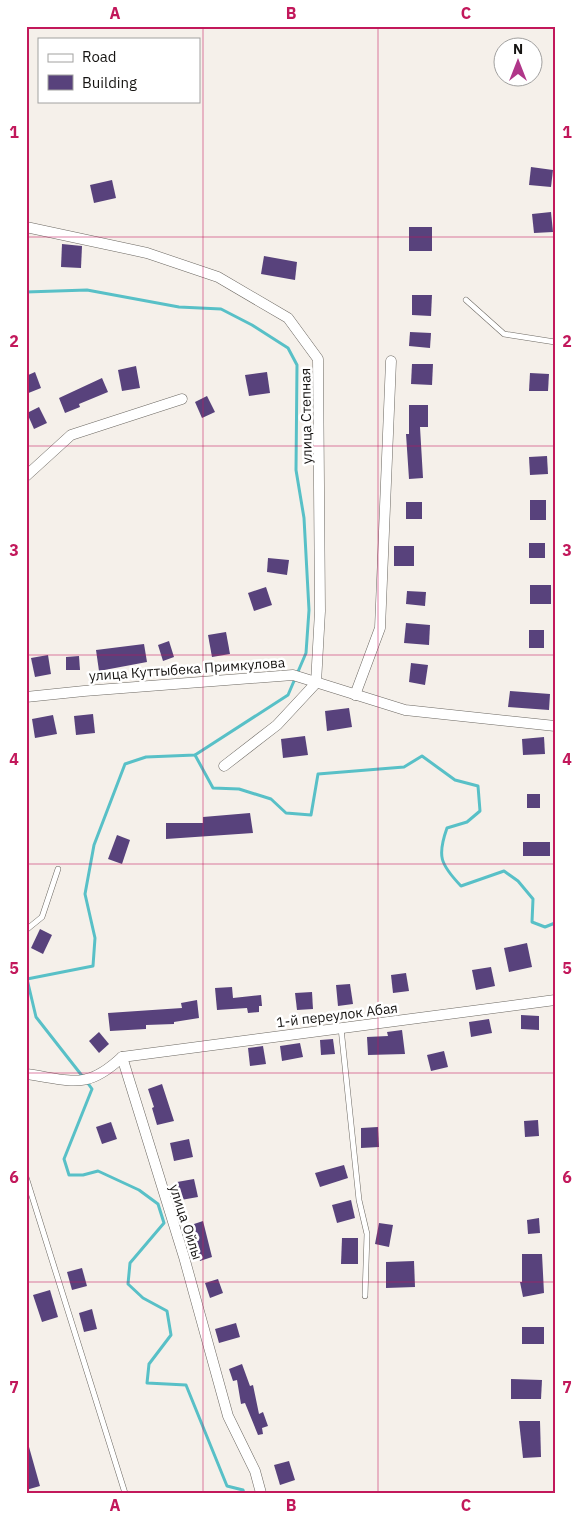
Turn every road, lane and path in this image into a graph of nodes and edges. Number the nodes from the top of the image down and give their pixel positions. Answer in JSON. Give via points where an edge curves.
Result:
{"nodes":[{"id":1,"x":26,"y":227,"type":"edge"},
{"id":2,"x":466,"y":300,"type":"dead end"},
{"id":3,"x":555,"y":342,"type":"edge"},
{"id":4,"x":391,"y":361,"type":"dead end"},
{"id":5,"x":182,"y":400,"type":"dead end"},
{"id":6,"x":26,"y":476,"type":"edge"},
{"id":7,"x":316,"y":682,"type":"junction"},
{"id":8,"x":355,"y":694,"type":"junction"},
{"id":9,"x":26,"y":697,"type":"edge"},
{"id":10,"x":555,"y":726,"type":"edge"},
{"id":11,"x":224,"y":766,"type":"dead end"},
{"id":12,"x":58,"y":869,"type":"dead end"},
{"id":13,"x":26,"y":930,"type":"edge"},
{"id":14,"x":555,"y":1000,"type":"edge"},
{"id":15,"x":341,"y":1028,"type":"junction"},
{"id":16,"x":122,"y":1056,"type":"junction"},
{"id":17,"x":26,"y":1074,"type":"edge"},
{"id":18,"x":26,"y":1177,"type":"edge"},
{"id":19,"x":365,"y":1296,"type":"dead end"},
{"id":20,"x":125,"y":1493,"type":"edge"},
{"id":21,"x":261,"y":1493,"type":"edge"}],
"edges":[{"from":1,"to":7,"type":"street","name":"улица Степная","via":[[147,253],[218,277],[288,318],[318,359],[320,611]]},
{"from":2,"to":3,"type":"lane","via":[[504,334]]},
{"from":4,"to":8,"type":"street","via":[[380,628]]},
{"from":5,"to":6,"type":"street","via":[[71,435]]},
{"from":7,"to":8,"type":"street","name":"улица Куттыбека Примкулова"},
{"from":7,"to":9,"type":"street","name":"улица Куттыбека Примкулова","via":[[294,675]]},
{"from":7,"to":11,"type":"street","via":[[277,725]]},
{"from":8,"to":10,"type":"street","name":"улица Куттыбека Примкулова","via":[[405,710]]},
{"from":12,"to":13,"type":"lane","via":[[42,917]]},
{"from":14,"to":15,"type":"street","name":"1-й переулок Абая"},
{"from":15,"to":16,"type":"street","name":"1-й переулок Абая"},
{"from":15,"to":19,"type":"lane","via":[[359,1200],[367,1234]]},
{"from":16,"to":17,"type":"street","via":[[106,1071],[83,1082]]},
{"from":16,"to":21,"type":"street","name":"улица Ойлы","via":[[184,1257],[228,1416],[255,1471]]},
{"from":18,"to":20,"type":"lane"}]}
